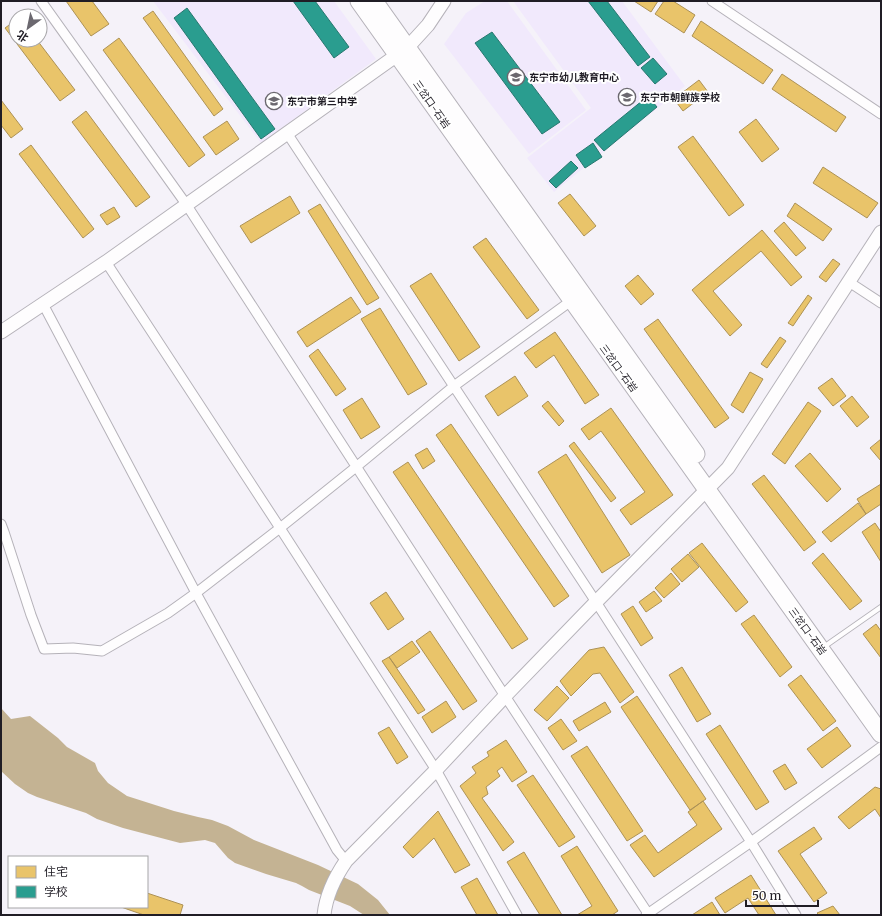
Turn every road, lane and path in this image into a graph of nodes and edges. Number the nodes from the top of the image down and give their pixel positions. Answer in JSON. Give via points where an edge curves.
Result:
{"nodes":[{"id":1,"x":41,"y":1,"type":"edge"},
{"id":2,"x":359,"y":1,"type":"edge"},
{"id":3,"x":374,"y":1,"type":"edge"},
{"id":4,"x":444,"y":1,"type":"edge"},
{"id":5,"x":712,"y":1,"type":"edge"},
{"id":6,"x":402,"y":52,"type":"junction"},
{"id":7,"x":881,"y":114,"type":"edge"},
{"id":8,"x":287,"y":132,"type":"junction"},
{"id":9,"x":186,"y":204,"type":"junction"},
{"id":10,"x":881,"y":232,"type":"edge"},
{"id":11,"x":106,"y":262,"type":"junction"},
{"id":12,"x":849,"y":282,"type":"junction"},
{"id":13,"x":576,"y":297,"type":"junction"},
{"id":14,"x":881,"y":303,"type":"edge"},
{"id":15,"x":43,"y":304,"type":"junction"},
{"id":16,"x":1,"y":332,"type":"edge"},
{"id":17,"x":454,"y":386,"type":"junction"},
{"id":18,"x":356,"y":467,"type":"junction"},
{"id":19,"x":711,"y":486,"type":"junction"},
{"id":20,"x":1,"y":524,"type":"edge"},
{"id":21,"x":280,"y":528,"type":"junction"},
{"id":22,"x":196,"y":593,"type":"junction"},
{"id":23,"x":596,"y":602,"type":"junction"},
{"id":24,"x":881,"y":607,"type":"edge"},
{"id":25,"x":828,"y":644,"type":"junction"},
{"id":26,"x":505,"y":696,"type":"junction"},
{"id":27,"x":881,"y":717,"type":"edge"},
{"id":28,"x":881,"y":734,"type":"edge"},
{"id":29,"x":881,"y":747,"type":"edge"},
{"id":30,"x":436,"y":770,"type":"junction"},
{"id":31,"x":752,"y":842,"type":"junction"},
{"id":32,"x":346,"y":861,"type":"junction"},
{"id":33,"x":325,"y":909,"type":"edge"},
{"id":34,"x":648,"y":914,"type":"edge"},
{"id":35,"x":516,"y":915,"type":"edge"},
{"id":36,"x":796,"y":915,"type":"edge"}],
"edges":[{"from":1,"to":9,"type":"street"},
{"from":2,"to":6,"type":"highway","name":"三岔口-石岩"},
{"from":3,"to":6,"type":"highway","name":"三岔口-石岩"},
{"from":4,"to":6,"type":"street","via":[[428,25]]},
{"from":5,"to":7,"type":"street"},
{"from":6,"to":8,"type":"street"},
{"from":6,"to":13,"type":"highway","name":"三岔口-石岩"},
{"from":8,"to":9,"type":"street"},
{"from":8,"to":17,"type":"street"},
{"from":9,"to":11,"type":"street"},
{"from":9,"to":18,"type":"street"},
{"from":10,"to":12,"type":"street"},
{"from":11,"to":15,"type":"street"},
{"from":11,"to":21,"type":"street"},
{"from":12,"to":14,"type":"street"},
{"from":12,"to":19,"type":"street","via":[[728,468]]},
{"from":13,"to":17,"type":"street"},
{"from":13,"to":19,"type":"highway","name":"三岔口-石岩"},
{"from":15,"to":16,"type":"street"},
{"from":15,"to":22,"type":"street"},
{"from":17,"to":18,"type":"street"},
{"from":17,"to":23,"type":"street"},
{"from":18,"to":21,"type":"street"},
{"from":18,"to":26,"type":"street"},
{"from":19,"to":23,"type":"street"},
{"from":19,"to":25,"type":"highway","name":"三岔口-石岩"},
{"from":19,"to":28,"type":"highway","name":"三岔口-石岩"},
{"from":20,"to":22,"type":"street","via":[[44,649],[102,650],[168,614]]},
{"from":21,"to":22,"type":"street"},
{"from":21,"to":30,"type":"street"},
{"from":22,"to":32,"type":"street","via":[[337,850]]},
{"from":23,"to":26,"type":"street"},
{"from":23,"to":31,"type":"street"},
{"from":24,"to":25,"type":"lane"},
{"from":25,"to":27,"type":"highway","name":"三岔口-石岩"},
{"from":26,"to":30,"type":"street"},
{"from":26,"to":34,"type":"street"},
{"from":29,"to":31,"type":"street"},
{"from":30,"to":32,"type":"street"},
{"from":30,"to":35,"type":"street"},
{"from":31,"to":34,"type":"street"},
{"from":31,"to":36,"type":"street"},
{"from":32,"to":33,"type":"street","via":[[338,872]]}]}
